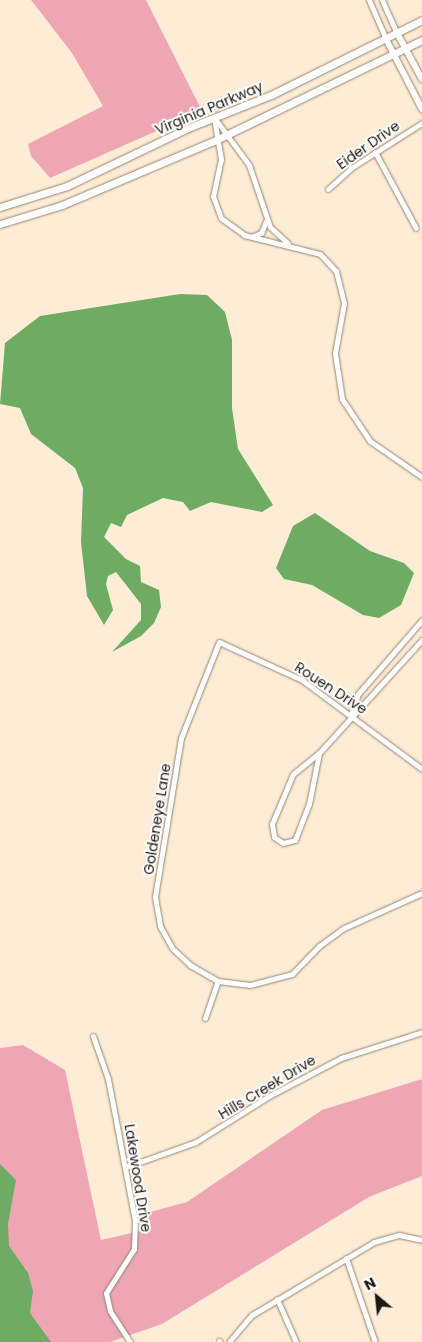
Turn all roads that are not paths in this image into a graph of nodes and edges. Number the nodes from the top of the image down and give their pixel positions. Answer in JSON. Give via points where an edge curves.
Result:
{"nodes":[{"id":1,"x":369,"y":0,"type":"edge"},
{"id":2,"x":382,"y":0,"type":"edge"},
{"id":3,"x":422,"y":20,"type":"edge"},
{"id":4,"x":397,"y":33,"type":"junction"},
{"id":5,"x":386,"y":38,"type":"junction"},
{"id":6,"x":422,"y":40,"type":"edge"},
{"id":7,"x":406,"y":49,"type":"junction"},
{"id":8,"x":394,"y":55,"type":"junction"},
{"id":9,"x":422,"y":79,"type":"edge"},
{"id":10,"x":422,"y":109,"type":"edge"},
{"id":11,"x":214,"y":118,"type":"junction"},
{"id":12,"x":422,"y":123,"type":"edge"},
{"id":13,"x":229,"y":134,"type":"junction"},
{"id":14,"x":218,"y":139,"type":"junction"},
{"id":15,"x":374,"y":152,"type":"junction"},
{"id":16,"x":328,"y":188,"type":"dead end"},
{"id":17,"x":0,"y":207,"type":"edge"},
{"id":18,"x":267,"y":220,"type":"junction"},
{"id":19,"x":0,"y":224,"type":"edge"},
{"id":20,"x":416,"y":228,"type":"dead end"},
{"id":21,"x":250,"y":236,"type":"junction"},
{"id":22,"x":288,"y":243,"type":"junction"},
{"id":23,"x":422,"y":476,"type":"edge"},
{"id":24,"x":422,"y":620,"type":"edge"},
{"id":25,"x":422,"y":640,"type":"edge"},
{"id":26,"x":219,"y":642,"type":"joint"},
{"id":27,"x":352,"y":713,"type":"junction"},
{"id":28,"x":319,"y":753,"type":"junction"},
{"id":29,"x":422,"y":770,"type":"edge"},
{"id":30,"x":422,"y":894,"type":"edge"},
{"id":31,"x":218,"y":981,"type":"junction"},
{"id":32,"x":205,"y":1018,"type":"dead end"},
{"id":33,"x":422,"y":1032,"type":"edge"},
{"id":34,"x":93,"y":1036,"type":"dead end"},
{"id":35,"x":126,"y":1167,"type":"junction"},
{"id":36,"x":422,"y":1240,"type":"edge"},
{"id":37,"x":346,"y":1258,"type":"junction"},
{"id":38,"x":277,"y":1299,"type":"junction"},
{"id":39,"x":130,"y":1342,"type":"edge"},
{"id":40,"x":229,"y":1342,"type":"edge"},
{"id":41,"x":296,"y":1342,"type":"edge"},
{"id":42,"x":375,"y":1342,"type":"edge"}],
"edges":[{"from":1,"to":5,"type":"street"},
{"from":2,"to":4,"type":"street"},
{"from":3,"to":4,"type":"main road","name":"Virginia Parkway"},
{"from":4,"to":5,"type":"main road","name":"Virginia Parkway"},
{"from":4,"to":7,"type":"street"},
{"from":5,"to":8,"type":"street"},
{"from":5,"to":11,"type":"main road","name":"Virginia Parkway"},
{"from":6,"to":7,"type":"main road"},
{"from":7,"to":8,"type":"main road"},
{"from":7,"to":9,"type":"street"},
{"from":8,"to":10,"type":"street"},
{"from":8,"to":13,"type":"main road"},
{"from":11,"to":13,"type":"street"},
{"from":11,"to":14,"type":"street"},
{"from":11,"to":17,"type":"main road","name":"Virginia Parkway","via":[[67,186]]},
{"from":12,"to":15,"type":"street","name":"Eider Drive"},
{"from":13,"to":14,"type":"main road"},
{"from":13,"to":18,"type":"street","via":[[249,164]]},
{"from":14,"to":19,"type":"main road","via":[[62,205]]},
{"from":14,"to":21,"type":"street","via":[[221,165],[213,188],[214,204],[226,224]]},
{"from":15,"to":16,"type":"street","name":"Eider Drive"},
{"from":15,"to":20,"type":"street"},
{"from":18,"to":21,"type":"street","via":[[261,233]]},
{"from":18,"to":22,"type":"street"},
{"from":21,"to":22,"type":"street"},
{"from":22,"to":23,"type":"street","via":[[320,254],[341,282],[344,303],[334,370],[348,413],[370,441]]},
{"from":24,"to":27,"type":"street","via":[[358,694]]},
{"from":25,"to":27,"type":"street","via":[[370,700]]},
{"from":26,"to":27,"type":"street","name":"Rouen Drive","via":[[302,680]]},
{"from":26,"to":31,"type":"street","name":"Goldeneye Lane","via":[[181,738],[155,897],[160,926],[172,948]]},
{"from":27,"to":28,"type":"street"},
{"from":27,"to":29,"type":"street","name":"Rouen Drive"},
{"from":28,"to":28,"type":"street","via":[[309,804],[295,840],[283,843],[274,837],[272,824],[293,774]]},
{"from":30,"to":31,"type":"street","via":[[344,928],[319,946],[292,974],[250,985]]},
{"from":31,"to":32,"type":"street"},
{"from":33,"to":35,"type":"street","name":"Hills Creek Drive","via":[[341,1058],[269,1096],[196,1142]]},
{"from":34,"to":35,"type":"street","name":"Lakewood Drive","via":[[108,1079]]},
{"from":35,"to":39,"type":"street","name":"Lakewood Drive","via":[[136,1243],[106,1293],[110,1311]]},
{"from":36,"to":37,"type":"street","via":[[385,1238]]},
{"from":37,"to":38,"type":"street"},
{"from":37,"to":42,"type":"street"},
{"from":38,"to":40,"type":"street","via":[[242,1324]]},
{"from":38,"to":41,"type":"street"}]}
